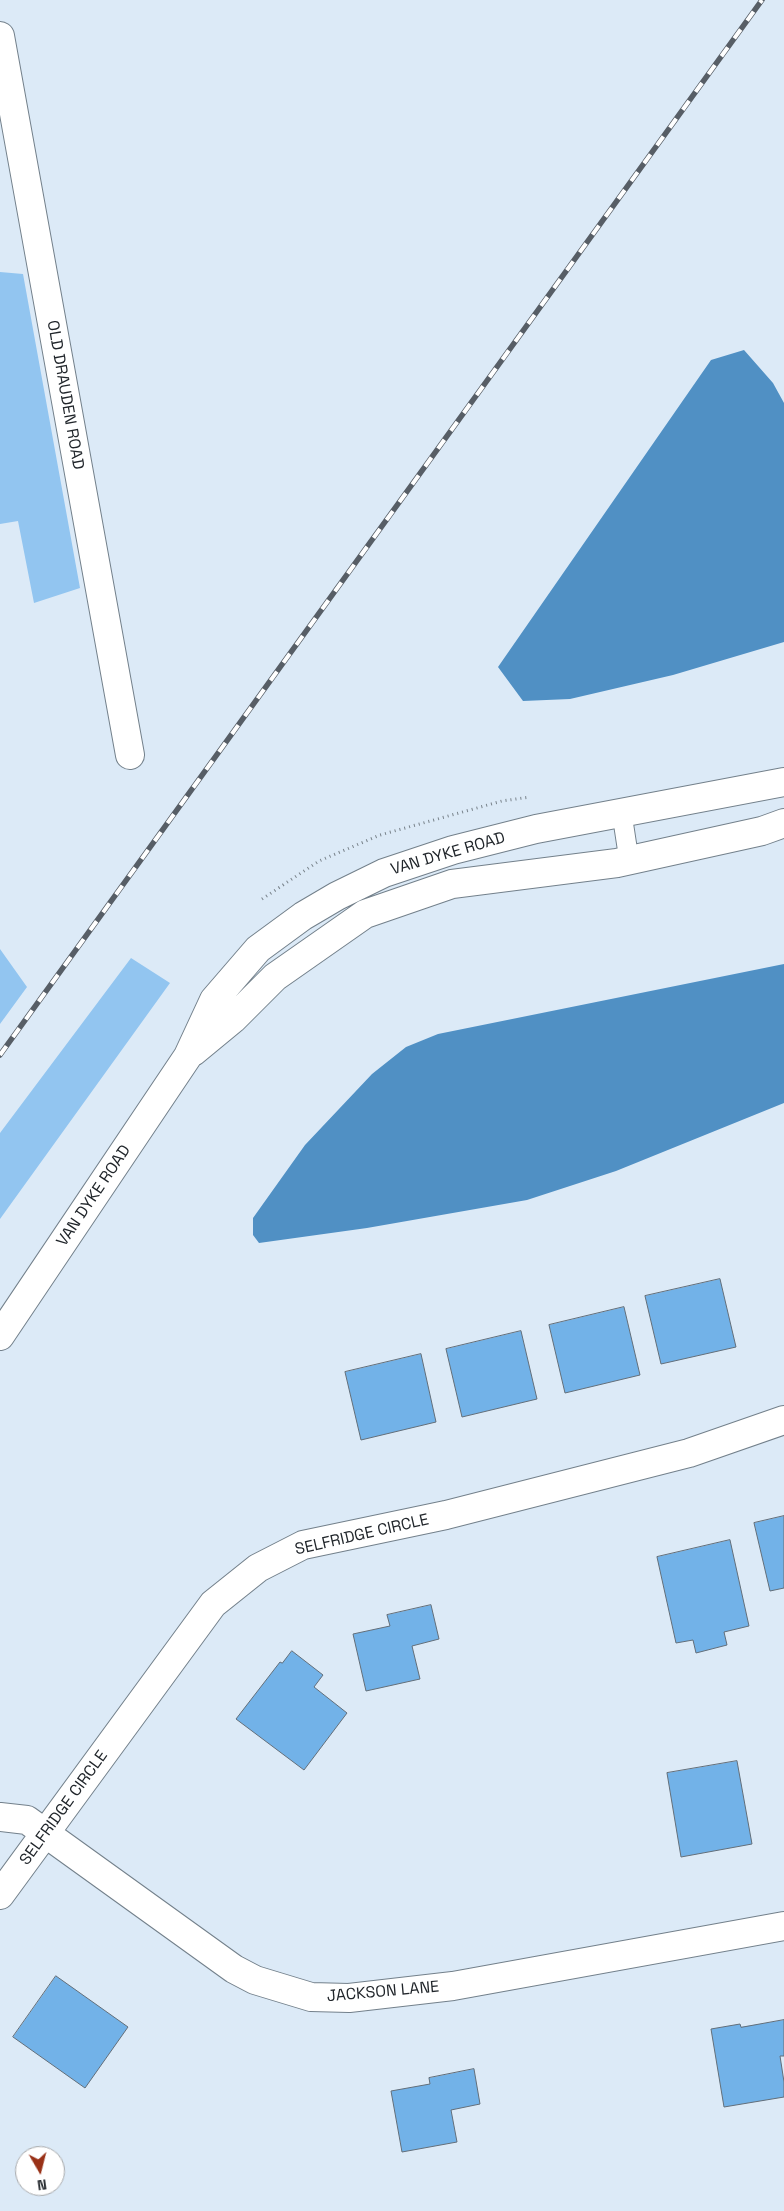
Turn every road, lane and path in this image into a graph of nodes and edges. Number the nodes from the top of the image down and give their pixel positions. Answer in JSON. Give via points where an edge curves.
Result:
{"nodes":[{"id":1,"x":0,"y":36,"type":"edge"},
{"id":2,"x":130,"y":755,"type":"dead end"},
{"id":3,"x":784,"y":782,"type":"edge"},
{"id":4,"x":622,"y":814,"type":"junction"},
{"id":5,"x":784,"y":823,"type":"edge"},
{"id":6,"x":629,"y":860,"type":"junction"},
{"id":7,"x":188,"y":1056,"type":"junction"},
{"id":8,"x":0,"y":1336,"type":"edge"},
{"id":9,"x":784,"y":1420,"type":"edge"},
{"id":10,"x":0,"y":1817,"type":"edge"},
{"id":11,"x":46,"y":1835,"type":"junction"},
{"id":12,"x":0,"y":1895,"type":"edge"},
{"id":13,"x":784,"y":1926,"type":"edge"}],
"edges":[{"from":1,"to":2,"type":"street","name":"OLD DRAUDEN ROAD"},
{"from":3,"to":4,"type":"street","name":"VAN DYKE ROAD"},
{"from":4,"to":6,"type":"lane"},
{"from":4,"to":7,"type":"street","name":"VAN DYKE ROAD","via":[[536,829],[453,850],[384,873],[337,896],[258,949],[214,1000]]},
{"from":5,"to":6,"type":"street","name":"VAN DYKE ROAD","via":[[762,831]]},
{"from":6,"to":7,"type":"street","name":"VAN DYKE ROAD","via":[[452,884],[365,914],[275,977],[233,1019]]},
{"from":7,"to":8,"type":"street","name":"VAN DYKE ROAD"},
{"from":9,"to":11,"type":"street","name":"SELFRIDGE CIRCLE","via":[[689,1453],[446,1515],[304,1545],[280,1555],[213,1604]]},
{"from":10,"to":11,"type":"street","name":"JACKSON LANE","via":[[27,1820]]},
{"from":11,"to":12,"type":"street","name":"SELFRIDGE CIRCLE"},
{"from":11,"to":13,"type":"street","name":"JACKSON LANE","via":[[234,1969],[255,1980],[311,1997],[329,1999],[453,1986]]}]}
